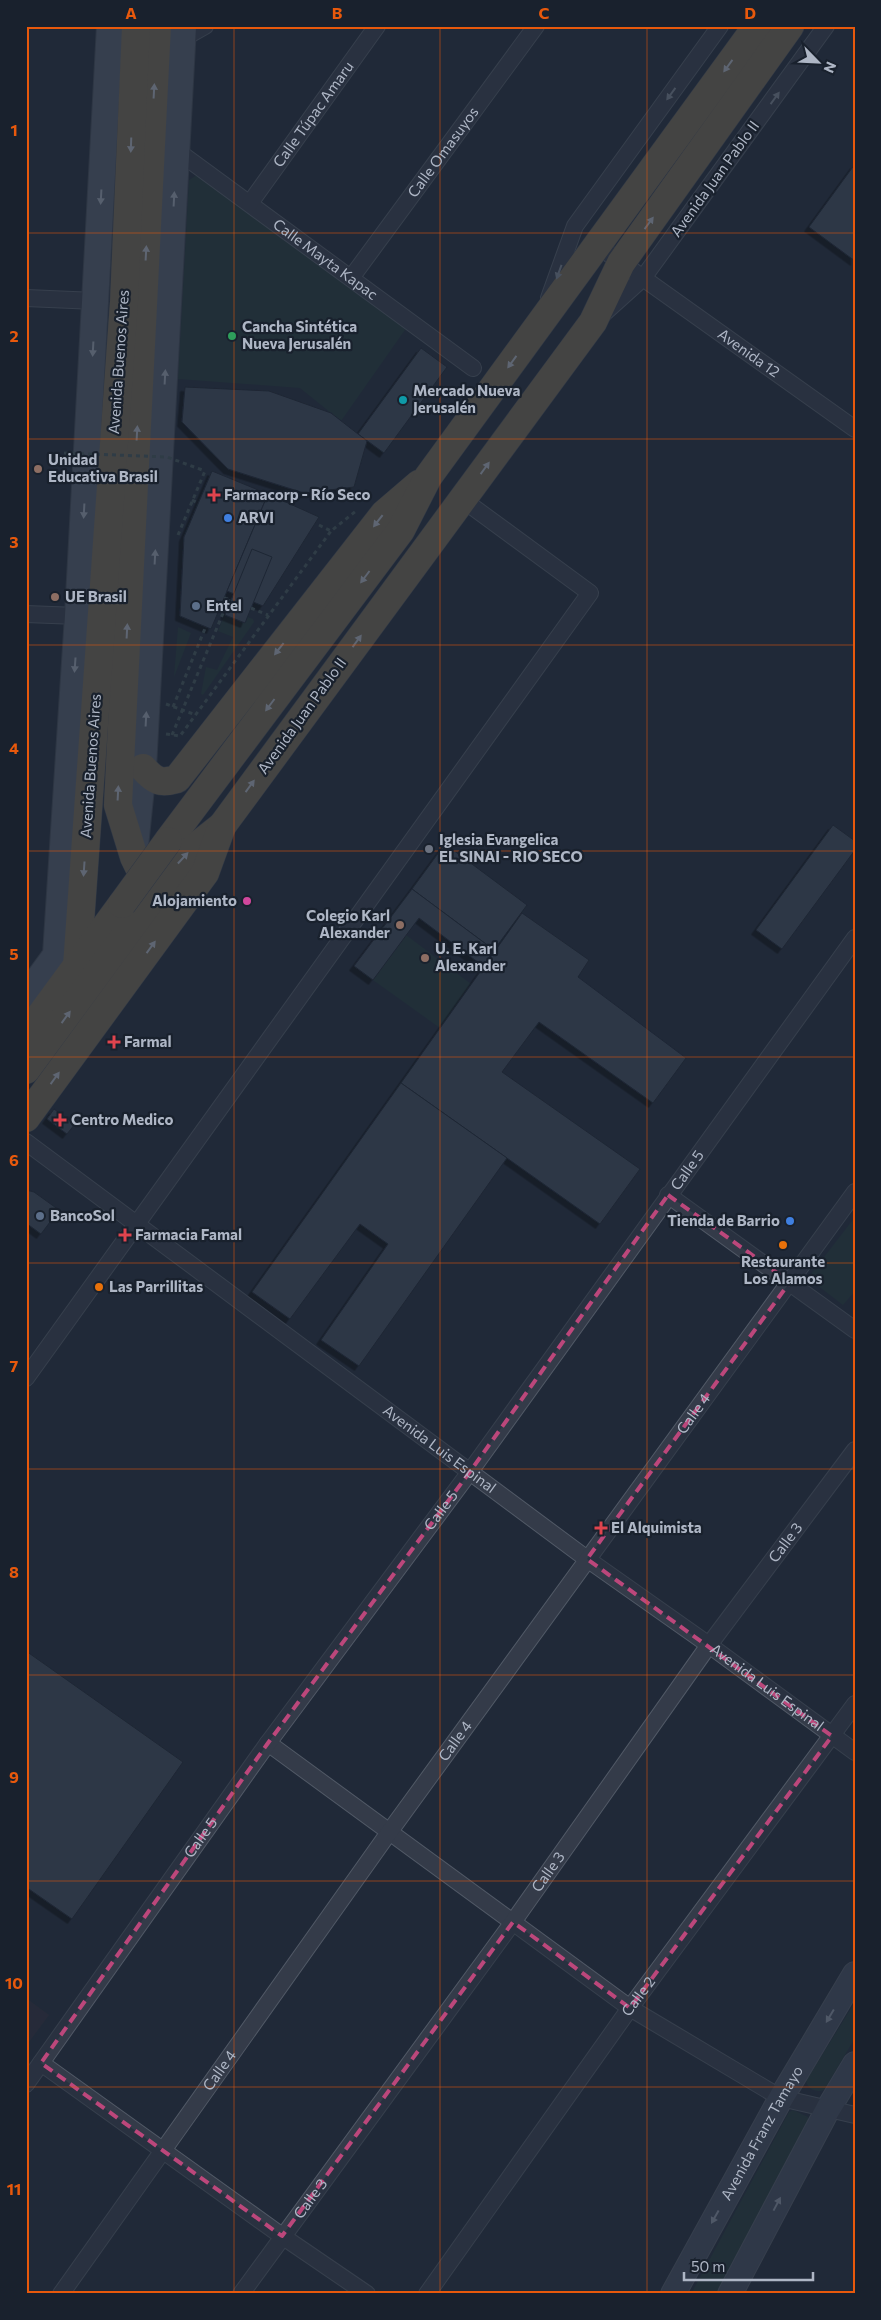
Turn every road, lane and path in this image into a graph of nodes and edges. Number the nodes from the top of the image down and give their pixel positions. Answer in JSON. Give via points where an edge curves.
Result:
{"nodes":[{"id":1,"x":110,"y":26,"type":"edge"},
{"id":2,"x":136,"y":26,"type":"edge"},
{"id":3,"x":157,"y":26,"type":"edge"},
{"id":4,"x":205,"y":26,"type":"edge"},
{"id":5,"x":377,"y":26,"type":"edge"},
{"id":6,"x":536,"y":26,"type":"edge"},
{"id":7,"x":720,"y":26,"type":"edge"},
{"id":8,"x":757,"y":26,"type":"edge"},
{"id":9,"x":790,"y":26,"type":"edge"},
{"id":10,"x":826,"y":26,"type":"edge"},
{"id":11,"x":183,"y":33,"type":"edge"},
{"id":12,"x":176,"y":150,"type":"junction"},
{"id":13,"x":250,"y":203,"type":"junction"},
{"id":14,"x":598,"y":246,"type":"junction"},
{"id":15,"x":621,"y":262,"type":"junction"},
{"id":16,"x":351,"y":278,"type":"junction"},
{"id":17,"x":643,"y":278,"type":"junction"},
{"id":18,"x":26,"y":298,"type":"edge"},
{"id":19,"x":96,"y":300,"type":"junction"},
{"id":20,"x":540,"y":322,"type":"junction"},
{"id":21,"x":593,"y":322,"type":"junction"},
{"id":22,"x":474,"y":368,"type":"dead end"},
{"id":23,"x":855,"y":429,"type":"edge"},
{"id":24,"x":64,"y":454,"type":"dead end"},
{"id":25,"x":428,"y":477,"type":"junction"},
{"id":26,"x":200,"y":482,"type":"dead end"},
{"id":27,"x":462,"y":499,"type":"junction"},
{"id":28,"x":192,"y":500,"type":"dead end"},
{"id":29,"x":198,"y":503,"type":"dead end"},
{"id":30,"x":361,"y":508,"type":"dead end"},
{"id":31,"x":319,"y":525,"type":"dead end"},
{"id":32,"x":331,"y":531,"type":"junction"},
{"id":33,"x":224,"y":598,"type":"dead end"},
{"id":34,"x":251,"y":608,"type":"dead end"},
{"id":35,"x":26,"y":614,"type":"edge"},
{"id":36,"x":268,"y":615,"type":"junction"},
{"id":37,"x":78,"y":616,"type":"junction"},
{"id":38,"x":206,"y":626,"type":"dead end"},
{"id":39,"x":164,"y":703,"type":"dead end"},
{"id":40,"x":173,"y":707,"type":"junction"},
{"id":41,"x":182,"y":710,"type":"junction"},
{"id":42,"x":196,"y":715,"type":"junction"},
{"id":43,"x":164,"y":734,"type":"dead end"},
{"id":44,"x":172,"y":735,"type":"junction"},
{"id":45,"x":143,"y":768,"type":"junction"},
{"id":46,"x":222,"y":826,"type":"junction"},
{"id":47,"x":134,"y":857,"type":"junction"},
{"id":48,"x":153,"y":896,"type":"junction"},
{"id":49,"x":855,"y":938,"type":"edge"},
{"id":50,"x":66,"y":960,"type":"junction"},
{"id":51,"x":26,"y":996,"type":"edge"},
{"id":52,"x":26,"y":1035,"type":"edge"},
{"id":53,"x":26,"y":1070,"type":"edge"},
{"id":54,"x":26,"y":1118,"type":"edge"},
{"id":55,"x":26,"y":1142,"type":"edge"},
{"id":56,"x":855,"y":1192,"type":"edge"},
{"id":57,"x":668,"y":1195,"type":"junction"},
{"id":58,"x":137,"y":1222,"type":"junction"},
{"id":59,"x":790,"y":1282,"type":"junction"},
{"id":60,"x":855,"y":1330,"type":"edge"},
{"id":61,"x":26,"y":1378,"type":"edge"},
{"id":62,"x":855,"y":1450,"type":"edge"},
{"id":63,"x":469,"y":1473,"type":"junction"},
{"id":64,"x":587,"y":1560,"type":"junction"},
{"id":65,"x":709,"y":1645,"type":"junction"},
{"id":66,"x":855,"y":1704,"type":"edge"},
{"id":67,"x":832,"y":1736,"type":"junction"},
{"id":68,"x":268,"y":1742,"type":"junction"},
{"id":69,"x":855,"y":1752,"type":"edge"},
{"id":70,"x":390,"y":1830,"type":"junction"},
{"id":71,"x":513,"y":1922,"type":"junction"},
{"id":72,"x":855,"y":1974,"type":"edge"},
{"id":73,"x":630,"y":2008,"type":"junction"},
{"id":74,"x":41,"y":2063,"type":"junction"},
{"id":75,"x":855,"y":2064,"type":"edge"},
{"id":76,"x":26,"y":2084,"type":"edge"},
{"id":77,"x":781,"y":2098,"type":"junction"},
{"id":78,"x":828,"y":2109,"type":"junction"},
{"id":79,"x":855,"y":2115,"type":"edge"},
{"id":80,"x":162,"y":2151,"type":"junction"},
{"id":81,"x":282,"y":2236,"type":"junction"},
{"id":82,"x":60,"y":2294,"type":"edge"},
{"id":83,"x":242,"y":2294,"type":"edge"},
{"id":84,"x":367,"y":2294,"type":"edge"},
{"id":85,"x":427,"y":2294,"type":"edge"},
{"id":86,"x":672,"y":2294,"type":"edge"},
{"id":87,"x":730,"y":2294,"type":"edge"}],
"edges":[{"from":1,"to":19,"type":"main road","name":"Avenida Buenos Aires","one_way":true},
{"from":2,"to":50,"type":"highway","name":"Avenida Buenos Aires","one_way":true,"via":[[124,302]]},
{"from":47,"to":3,"type":"highway","name":"Avenida Buenos Aires","one_way":true,"via":[[118,805]]},
{"from":4,"to":11,"type":"street"},
{"from":5,"to":13,"type":"street","name":"Calle Túpac Amaru"},
{"from":6,"to":16,"type":"street","name":"Calle Omasuyos"},
{"from":7,"to":20,"type":"street","one_way":true,"via":[[575,226]]},
{"from":8,"to":14,"type":"highway","one_way":true},
{"from":15,"to":9,"type":"highway","name":"Avenida Juan Pablo II","one_way":true},
{"from":17,"to":10,"type":"street","name":"Avenida Juan Pablo II","one_way":true},
{"from":11,"to":12,"type":"main road"},
{"from":12,"to":13,"type":"street","name":"Calle Mayta Kapac"},
{"from":45,"to":12,"type":"main road","one_way":true},
{"from":13,"to":16,"type":"street","name":"Calle Mayta Kapac"},
{"from":14,"to":15,"type":"street","name":"Avenida 12"},
{"from":14,"to":20,"type":"highway"},
{"from":15,"to":17,"type":"street","name":"Avenida 12"},
{"from":15,"to":21,"type":"highway","name":"Avenida Juan Pablo II"},
{"from":16,"to":22,"type":"street","name":"Calle Mayta Kapac"},
{"from":17,"to":21,"type":"street","name":"Avenida Juan Pablo II"},
{"from":17,"to":23,"type":"street","name":"Avenida 12"},
{"from":18,"to":19,"type":"street"},
{"from":19,"to":37,"type":"main road","name":"Avenida Buenos Aires","one_way":true},
{"from":20,"to":25,"type":"highway","one_way":true},
{"from":27,"to":21,"type":"highway","name":"Avenida Juan Pablo II","one_way":true},
{"from":24,"to":26,"type":"path","bridge":true,"via":[[167,457],[205,471]]},
{"from":25,"to":45,"type":"highway","one_way":true,"via":[[384,514],[177,779],[165,783],[153,778]]},
{"from":25,"to":50,"type":"highway","one_way":true,"bridge":true,"via":[[401,530],[122,904]]},
{"from":46,"to":27,"type":"highway","name":"Avenida Juan Pablo II","one_way":true},
{"from":27,"to":58,"type":"street","via":[[590,593]]},
{"from":28,"to":29,"type":"path"},
{"from":30,"to":32,"type":"path"},
{"from":31,"to":32,"type":"path"},
{"from":32,"to":36,"type":"path"},
{"from":33,"to":41,"type":"path","via":[[230,600]]},
{"from":34,"to":36,"type":"path"},
{"from":35,"to":37,"type":"street"},
{"from":36,"to":42,"type":"path"},
{"from":37,"to":50,"type":"main road","name":"Avenida Buenos Aires","one_way":true},
{"from":38,"to":40,"type":"path"},
{"from":39,"to":40,"type":"path"},
{"from":40,"to":41,"type":"path"},
{"from":41,"to":42,"type":"path"},
{"from":41,"to":44,"type":"path"},
{"from":42,"to":44,"type":"path","via":[[180,736]]},
{"from":43,"to":44,"type":"path"},
{"from":45,"to":47,"type":"main road"},
{"from":48,"to":46,"type":"highway","one_way":true,"via":[[184,856]]},
{"from":54,"to":46,"type":"highway","name":"Avenida Juan Pablo II","one_way":true,"via":[[205,873]]},
{"from":47,"to":48,"type":"highway","name":"Avenida Buenos Aires"},
{"from":53,"to":48,"type":"highway","one_way":true},
{"from":49,"to":57,"type":"street","name":"Calle 5"},
{"from":50,"to":51,"type":"main road"},
{"from":50,"to":52,"type":"highway"},
{"from":55,"to":58,"type":"street","name":"Avenida Luis Espinal"},
{"from":56,"to":59,"type":"street","name":"Calle 4"},
{"from":57,"to":59,"type":"street"},
{"from":57,"to":63,"type":"street","name":"Calle 5"},
{"from":58,"to":61,"type":"street"},
{"from":58,"to":63,"type":"street","name":"Avenida Luis Espinal"},
{"from":59,"to":60,"type":"street"},
{"from":59,"to":64,"type":"street","name":"Calle 4"},
{"from":62,"to":65,"type":"street","name":"Calle 3"},
{"from":63,"to":64,"type":"street","name":"Avenida Luis Espinal"},
{"from":63,"to":68,"type":"street","name":"Calle 5"},
{"from":64,"to":65,"type":"street","name":"Avenida Luis Espinal"},
{"from":64,"to":70,"type":"street","name":"Calle 4"},
{"from":65,"to":67,"type":"street","name":"Avenida Luis Espinal"},
{"from":65,"to":71,"type":"street","name":"Calle 3"},
{"from":66,"to":67,"type":"street","name":"Calle 2"},
{"from":67,"to":69,"type":"street","name":"Avenida Luis Espinal"},
{"from":67,"to":73,"type":"street","name":"Calle 2"},
{"from":68,"to":70,"type":"street"},
{"from":68,"to":74,"type":"street","name":"Calle 5"},
{"from":70,"to":71,"type":"street"},
{"from":70,"to":80,"type":"street","name":"Calle 4"},
{"from":71,"to":73,"type":"street"},
{"from":71,"to":81,"type":"street","name":"Calle 3"},
{"from":72,"to":77,"type":"street","name":"Avenida Franz Tamayo","one_way":true},
{"from":73,"to":77,"type":"street"},
{"from":73,"to":85,"type":"street","name":"Calle 2"},
{"from":74,"to":76,"type":"street","name":"Calle 5"},
{"from":74,"to":80,"type":"street"},
{"from":75,"to":78,"type":"street"},
{"from":77,"to":78,"type":"street"},
{"from":77,"to":86,"type":"street","name":"Avenida Franz Tamayo","one_way":true},
{"from":78,"to":79,"type":"street"},
{"from":87,"to":78,"type":"street","one_way":true},
{"from":80,"to":81,"type":"street"},
{"from":80,"to":82,"type":"street","name":"Calle 4"},
{"from":81,"to":83,"type":"street","name":"Calle 3"},
{"from":81,"to":84,"type":"street"}]}
